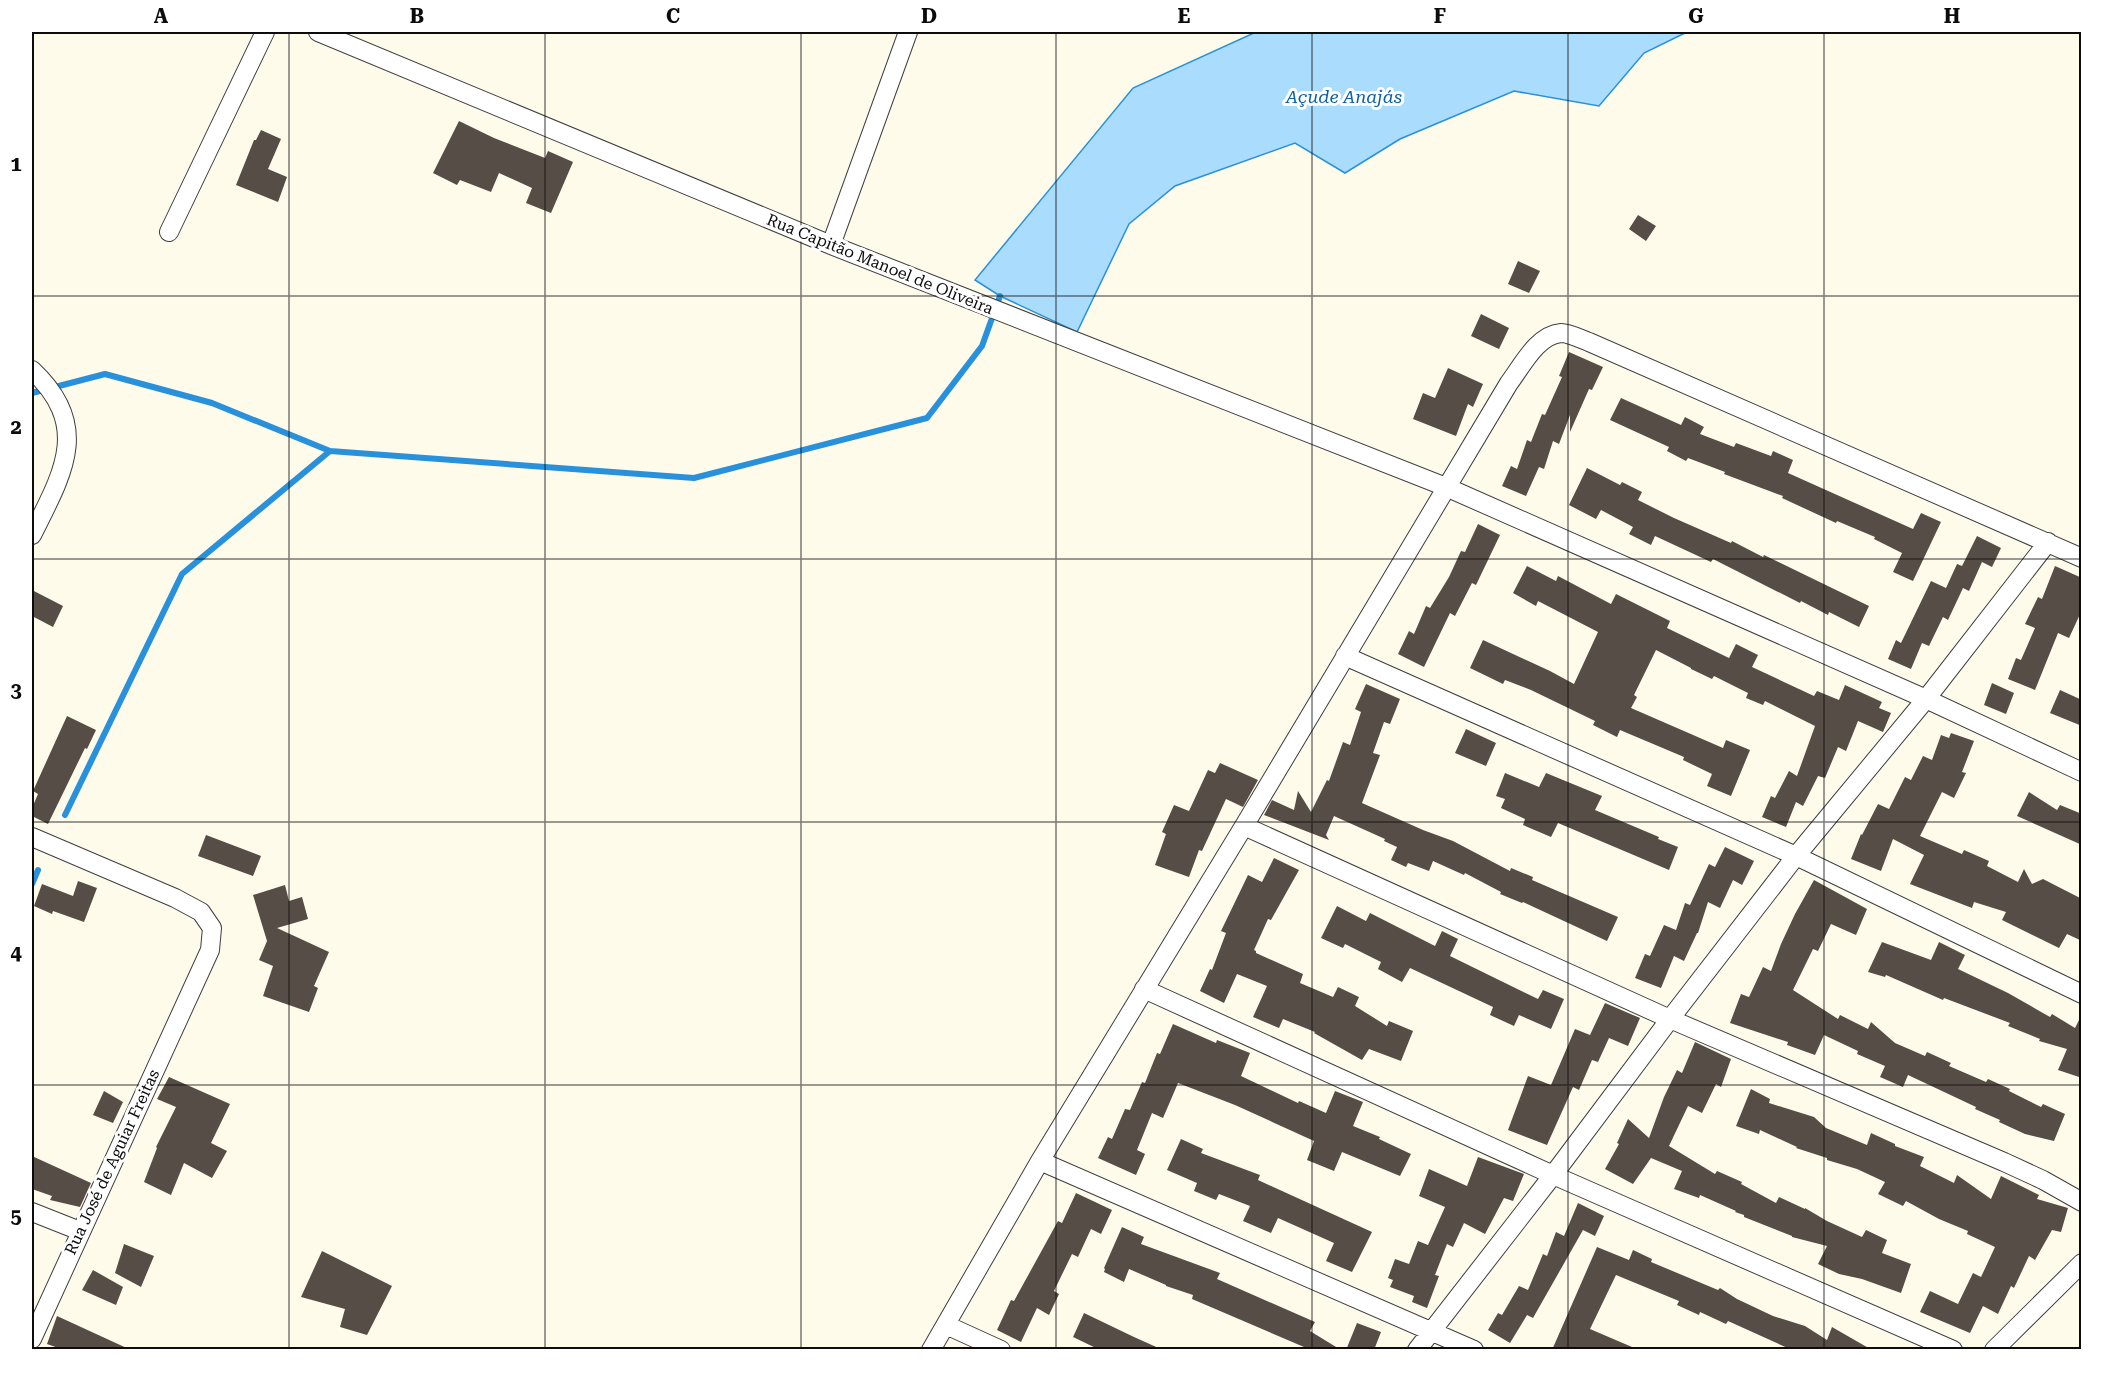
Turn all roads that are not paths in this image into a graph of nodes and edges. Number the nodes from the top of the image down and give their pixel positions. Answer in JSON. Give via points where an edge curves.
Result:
{"nodes":[{"id":1,"x":265,"y":32,"type":"edge"},
{"id":2,"x":318,"y":32,"type":"edge"},
{"id":3,"x":908,"y":32,"type":"edge"},
{"id":4,"x":169,"y":232,"type":"dead end"},
{"id":5,"x":831,"y":245,"type":"junction"},
{"id":6,"x":32,"y":370,"type":"edge"},
{"id":7,"x":1446,"y":487,"type":"junction"},
{"id":8,"x":32,"y":535,"type":"edge"},
{"id":9,"x":2048,"y":542,"type":"junction"},
{"id":10,"x":2082,"y":558,"type":"edge"},
{"id":11,"x":1345,"y":656,"type":"junction"},
{"id":12,"x":1926,"y":699,"type":"junction"},
{"id":13,"x":2082,"y":772,"type":"edge"},
{"id":14,"x":1244,"y":826,"type":"junction"},
{"id":15,"x":32,"y":837,"type":"edge"},
{"id":16,"x":1796,"y":856,"type":"junction"},
{"id":17,"x":1144,"y":988,"type":"junction"},
{"id":18,"x":2082,"y":994,"type":"edge"},
{"id":19,"x":1670,"y":1019,"type":"junction"},
{"id":20,"x":1040,"y":1161,"type":"junction"},
{"id":21,"x":1553,"y":1175,"type":"junction"},
{"id":22,"x":2082,"y":1202,"type":"edge"},
{"id":23,"x":32,"y":1212,"type":"edge"},
{"id":24,"x":80,"y":1231,"type":"junction"},
{"id":25,"x":2082,"y":1263,"type":"edge"},
{"id":26,"x":946,"y":1325,"type":"junction"},
{"id":27,"x":1432,"y":1331,"type":"junction"},
{"id":28,"x":32,"y":1339,"type":"edge"},
{"id":29,"x":931,"y":1350,"type":"edge"},
{"id":30,"x":1001,"y":1350,"type":"edge"},
{"id":31,"x":1417,"y":1350,"type":"edge"},
{"id":32,"x":1474,"y":1350,"type":"edge"},
{"id":33,"x":1953,"y":1350,"type":"edge"},
{"id":34,"x":1994,"y":1350,"type":"edge"}],
"edges":[{"from":1,"to":4,"type":"street"},
{"from":2,"to":5,"type":"street","name":"Rua Capitão Manoel de Oliveira"},
{"from":3,"to":5,"type":"street"},
{"from":5,"to":7,"type":"street","name":"Rua Capitão Manoel de Oliveira"},
{"from":6,"to":8,"type":"street","via":[[60,405],[67,425],[68,449]]},
{"from":7,"to":9,"type":"street","via":[[1528,357],[1546,337],[1562,333],[1650,367]]},
{"from":7,"to":11,"type":"street"},
{"from":7,"to":12,"type":"street","name":"Rua Capitão Manoel de Oliveira"},
{"from":9,"to":10,"type":"street"},
{"from":9,"to":12,"type":"street"},
{"from":11,"to":14,"type":"street"},
{"from":11,"to":16,"type":"street"},
{"from":12,"to":13,"type":"street","name":"Rua Capitão Manoel de Oliveira"},
{"from":12,"to":16,"type":"street"},
{"from":14,"to":17,"type":"street"},
{"from":14,"to":19,"type":"street"},
{"from":15,"to":24,"type":"street","name":"Rua José de Aguiar Freitas","via":[[175,898],[201,912],[212,928],[210,950]]},
{"from":16,"to":18,"type":"street"},
{"from":16,"to":19,"type":"street"},
{"from":17,"to":20,"type":"street"},
{"from":17,"to":21,"type":"street"},
{"from":19,"to":21,"type":"street"},
{"from":19,"to":22,"type":"street","via":[[2004,1162]]},
{"from":20,"to":26,"type":"street"},
{"from":20,"to":27,"type":"street"},
{"from":21,"to":27,"type":"street"},
{"from":21,"to":33,"type":"street"},
{"from":23,"to":24,"type":"street"},
{"from":24,"to":28,"type":"street","name":"Rua José de Aguiar Freitas"},
{"from":25,"to":34,"type":"street"},
{"from":26,"to":29,"type":"street"},
{"from":26,"to":30,"type":"street"},
{"from":27,"to":31,"type":"street"},
{"from":27,"to":32,"type":"street"}]}
